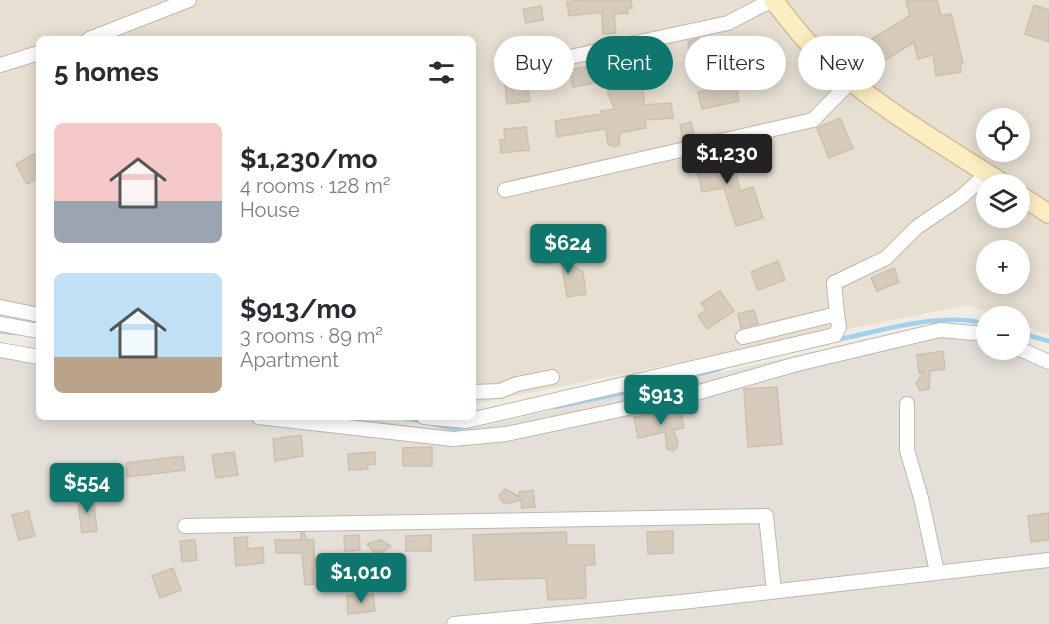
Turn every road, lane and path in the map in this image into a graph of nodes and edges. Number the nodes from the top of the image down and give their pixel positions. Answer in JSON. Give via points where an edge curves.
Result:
{"nodes":[{"id":1,"x":189,"y":0,"type":"edge"},
{"id":2,"x":772,"y":0,"type":"edge"},
{"id":3,"x":97,"y":36,"type":"edge"},
{"id":4,"x":803,"y":36,"type":"edge"},
{"id":5,"x":36,"y":54,"type":"edge"},
{"id":6,"x":574,"y":56,"type":"edge"},
{"id":7,"x":0,"y":65,"type":"edge"},
{"id":8,"x":842,"y":90,"type":"edge"},
{"id":9,"x":863,"y":90,"type":"edge"},
{"id":10,"x":987,"y":174,"type":"edge"},
{"id":11,"x":976,"y":184,"type":"edge"},
{"id":12,"x":505,"y":190,"type":"dead end"},
{"id":13,"x":1030,"y":202,"type":"edge"},
{"id":14,"x":1049,"y":214,"type":"edge"},
{"id":15,"x":0,"y":307,"type":"edge"},
{"id":16,"x":36,"y":314,"type":"edge"},
{"id":17,"x":837,"y":314,"type":"junction"},
{"id":18,"x":0,"y":324,"type":"edge"},
{"id":19,"x":36,"y":330,"type":"edge"},
{"id":20,"x":976,"y":333,"type":"edge"},
{"id":21,"x":743,"y":337,"type":"dead end"},
{"id":22,"x":0,"y":350,"type":"edge"},
{"id":23,"x":1030,"y":353,"type":"edge"},
{"id":24,"x":36,"y":356,"type":"edge"},
{"id":25,"x":1049,"y":362,"type":"edge"},
{"id":26,"x":552,"y":377,"type":"dead end"},
{"id":27,"x":476,"y":392,"type":"edge"},
{"id":28,"x":907,"y":404,"type":"dead end"},
{"id":29,"x":476,"y":419,"type":"edge"},
{"id":30,"x":285,"y":420,"type":"edge"},
{"id":31,"x":456,"y":420,"type":"edge"},
{"id":32,"x":471,"y":420,"type":"edge"},
{"id":33,"x":185,"y":526,"type":"dead end"},
{"id":34,"x":1049,"y":560,"type":"edge"},
{"id":35,"x":938,"y":572,"type":"junction"},
{"id":36,"x":774,"y":591,"type":"junction"},
{"id":37,"x":454,"y":624,"type":"edge"}],
"edges":[{"from":1,"to":3,"type":"street"},
{"from":2,"to":4,"type":"main road"},
{"from":2,"to":6,"type":"street","via":[[728,24]]},
{"from":5,"to":7,"type":"street"},
{"from":8,"to":12,"type":"street","via":[[813,120]]},
{"from":9,"to":10,"type":"main road"},
{"from":11,"to":17,"type":"street","via":[[917,227],[886,258],[834,283]]},
{"from":13,"to":14,"type":"main road"},
{"from":15,"to":16,"type":"street"},
{"from":17,"to":21,"type":"street"},
{"from":17,"to":29,"type":"street","via":[[836,335]]},
{"from":18,"to":19,"type":"street"},
{"from":20,"to":30,"type":"street","via":[[940,330],[689,395],[506,434],[453,439]]},
{"from":22,"to":24,"type":"street"},
{"from":23,"to":25,"type":"street"},
{"from":26,"to":27,"type":"street","via":[[500,391]]},
{"from":28,"to":35,"type":"street","via":[[907,450]]},
{"from":31,"to":32,"type":"street"},
{"from":33,"to":36,"type":"street","via":[[766,516]]},
{"from":34,"to":35,"type":"street"},
{"from":35,"to":36,"type":"street"},
{"from":36,"to":37,"type":"street"}]}
